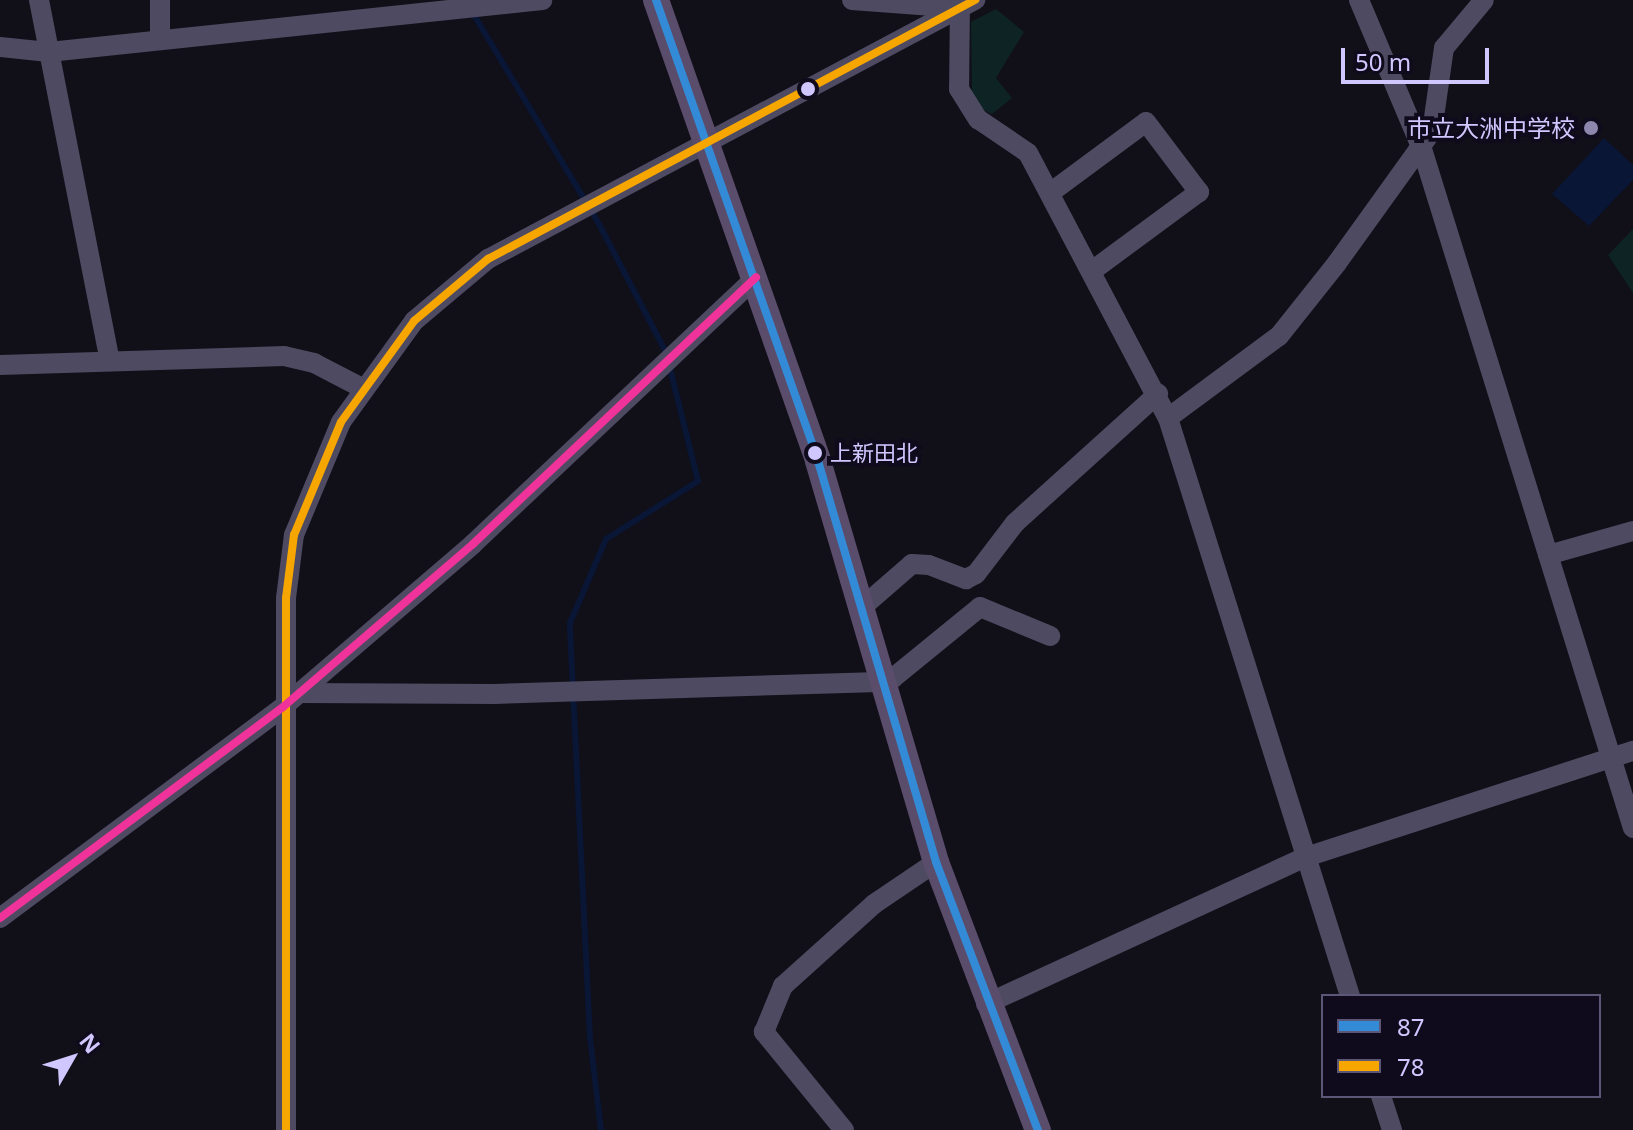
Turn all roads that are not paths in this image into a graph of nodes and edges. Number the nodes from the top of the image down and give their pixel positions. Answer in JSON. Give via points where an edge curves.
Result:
{"nodes":[{"id":1,"x":39,"y":0,"type":"edge"},
{"id":2,"x":160,"y":0,"type":"edge"},
{"id":3,"x":542,"y":0,"type":"edge"},
{"id":4,"x":656,"y":0,"type":"edge"},
{"id":5,"x":852,"y":0,"type":"edge"},
{"id":6,"x":1359,"y":0,"type":"edge"},
{"id":7,"x":1484,"y":0,"type":"edge"},
{"id":8,"x":965,"y":3,"type":"edge"},
{"id":9,"x":160,"y":40,"type":"junction"},
{"id":10,"x":0,"y":47,"type":"edge"},
{"id":11,"x":49,"y":52,"type":"junction"},
{"id":12,"x":705,"y":139,"type":"junction"},
{"id":13,"x":1422,"y":149,"type":"junction"},
{"id":14,"x":1050,"y":193,"type":"junction"},
{"id":15,"x":1092,"y":271,"type":"junction"},
{"id":16,"x":756,"y":277,"type":"junction"},
{"id":17,"x":110,"y":361,"type":"junction"},
{"id":18,"x":0,"y":365,"type":"edge"},
{"id":19,"x":362,"y":388,"type":"junction"},
{"id":20,"x":1158,"y":394,"type":"junction"},
{"id":21,"x":1168,"y":418,"type":"junction"},
{"id":22,"x":1633,"y":531,"type":"edge"},
{"id":23,"x":1548,"y":555,"type":"junction"},
{"id":24,"x":859,"y":610,"type":"junction"},
{"id":25,"x":1050,"y":636,"type":"dead end"},
{"id":26,"x":879,"y":682,"type":"junction"},
{"id":27,"x":298,"y":693,"type":"junction"},
{"id":28,"x":283,"y":707,"type":"junction"},
{"id":29,"x":1633,"y":751,"type":"edge"},
{"id":30,"x":1611,"y":757,"type":"junction"},
{"id":31,"x":1633,"y":828,"type":"edge"},
{"id":32,"x":1306,"y":857,"type":"junction"},
{"id":33,"x":936,"y":862,"type":"junction"},
{"id":34,"x":0,"y":918,"type":"edge"},
{"id":35,"x":1349,"y":994,"type":"edge"},
{"id":36,"x":986,"y":1004,"type":"junction"},
{"id":37,"x":1382,"y":1098,"type":"edge"},
{"id":38,"x":286,"y":1130,"type":"edge"},
{"id":39,"x":844,"y":1130,"type":"edge"},
{"id":40,"x":1038,"y":1130,"type":"edge"},
{"id":41,"x":1392,"y":1130,"type":"edge"}],
"edges":[{"from":1,"to":11,"type":"street"},
{"from":2,"to":9,"type":"street"},
{"from":3,"to":9,"type":"street"},
{"from":4,"to":12,"type":"main road"},
{"from":5,"to":8,"type":"street"},
{"from":6,"to":13,"type":"street"},
{"from":7,"to":13,"type":"street","via":[[1444,48],[1432,131]]},
{"from":8,"to":12,"type":"street"},
{"from":8,"to":14,"type":"street","via":[[959,89],[978,119],[1028,153]]},
{"from":9,"to":11,"type":"street"},
{"from":10,"to":11,"type":"street"},
{"from":11,"to":17,"type":"street"},
{"from":12,"to":16,"type":"main road"},
{"from":12,"to":19,"type":"street","via":[[488,259],[414,321]]},
{"from":13,"to":21,"type":"street","via":[[1279,336]]},
{"from":13,"to":23,"type":"street"},
{"from":14,"to":15,"type":"street"},
{"from":14,"to":15,"type":"street","via":[[1146,122],[1199,192]]},
{"from":15,"to":20,"type":"street"},
{"from":16,"to":24,"type":"main road","via":[[818,461]]},
{"from":16,"to":27,"type":"street","via":[[473,544]]},
{"from":17,"to":18,"type":"street"},
{"from":17,"to":19,"type":"street","via":[[284,356],[314,363]]},
{"from":19,"to":28,"type":"street","via":[[325,453],[294,535]]},
{"from":20,"to":21,"type":"street"},
{"from":20,"to":24,"type":"street","via":[[1015,523],[976,574],[966,579],[912,564]]},
{"from":21,"to":32,"type":"street"},
{"from":22,"to":23,"type":"street"},
{"from":23,"to":30,"type":"street"},
{"from":24,"to":26,"type":"main road"},
{"from":25,"to":26,"type":"street","via":[[980,607],[893,678]]},
{"from":26,"to":27,"type":"street","via":[[494,694]]},
{"from":26,"to":33,"type":"main road"},
{"from":27,"to":28,"type":"street"},
{"from":28,"to":34,"type":"street"},
{"from":28,"to":38,"type":"street"},
{"from":29,"to":30,"type":"street"},
{"from":30,"to":31,"type":"street"},
{"from":30,"to":32,"type":"street"},
{"from":32,"to":35,"type":"street"},
{"from":32,"to":36,"type":"street"},
{"from":33,"to":36,"type":"main road"},
{"from":33,"to":39,"type":"street","via":[[874,904],[783,986],[764,1032]]},
{"from":36,"to":40,"type":"main road"},
{"from":37,"to":41,"type":"street"}]}
